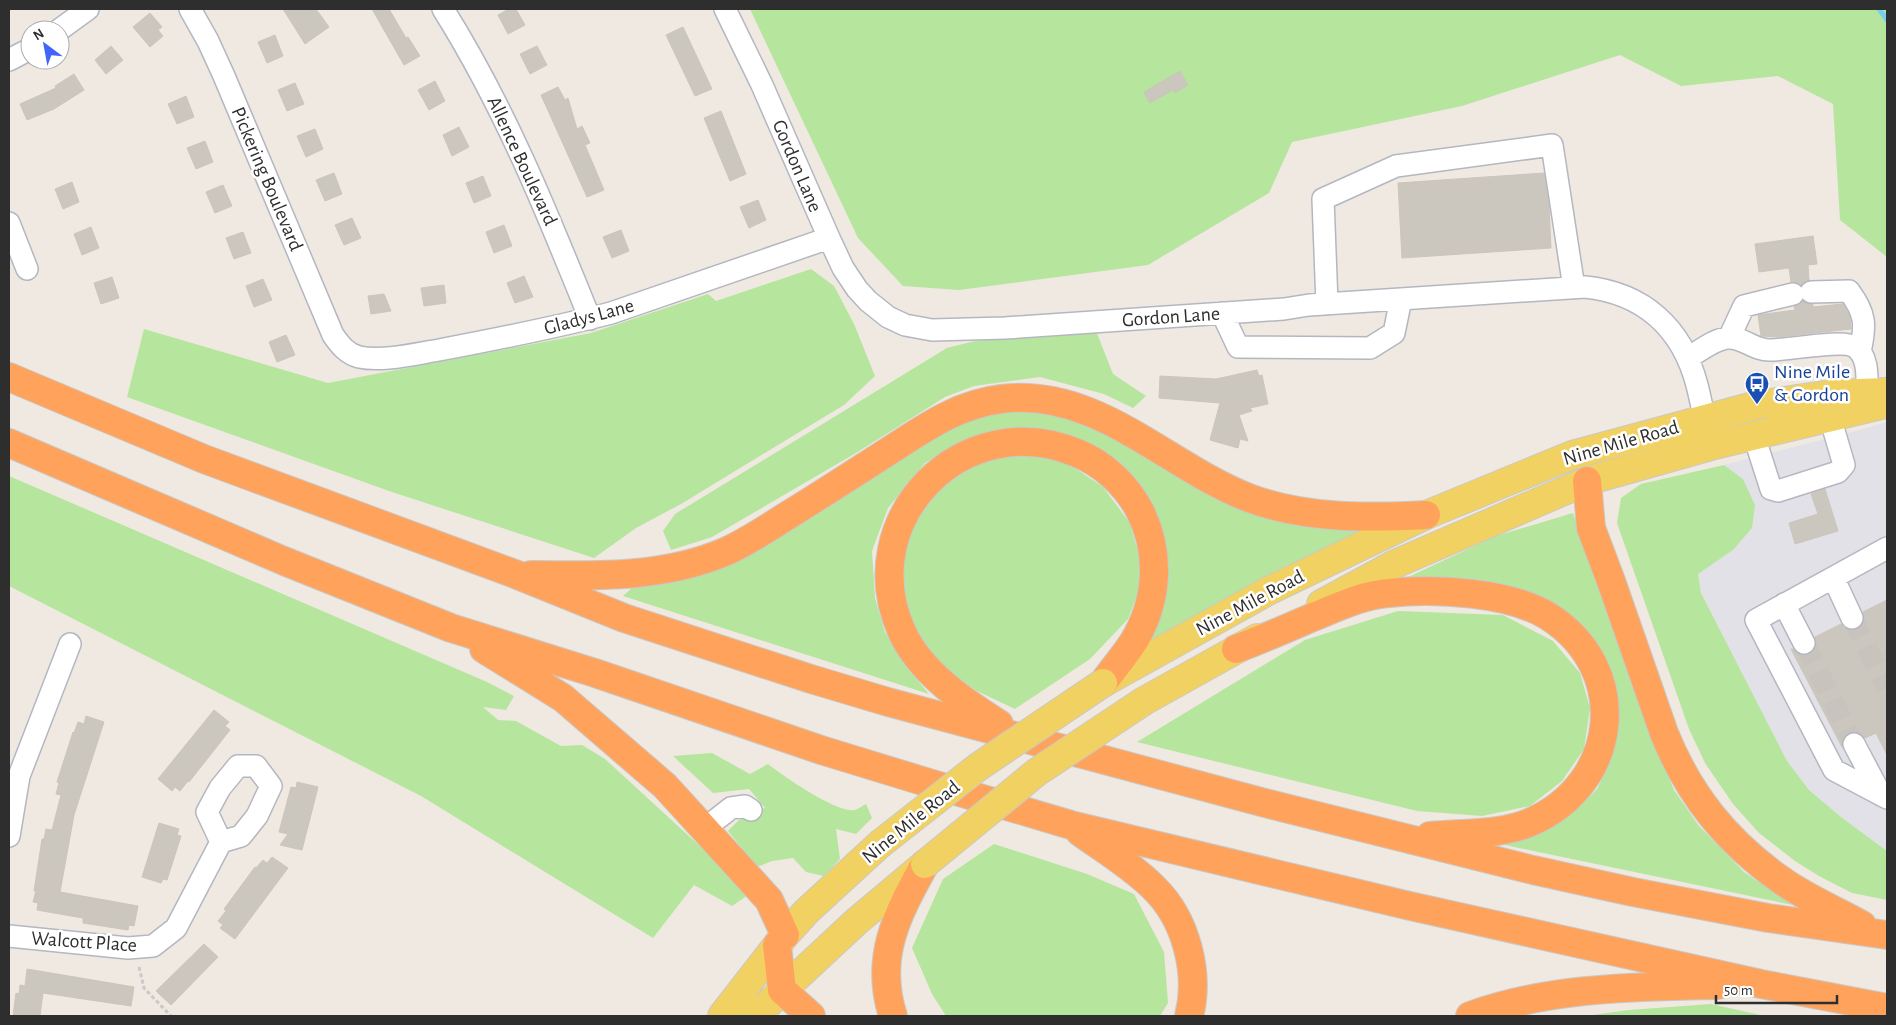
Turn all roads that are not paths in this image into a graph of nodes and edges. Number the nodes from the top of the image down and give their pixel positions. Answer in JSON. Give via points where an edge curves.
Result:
{"nodes":[{"id":1,"x":88,"y":9,"type":"edge"},
{"id":2,"x":190,"y":9,"type":"edge"},
{"id":3,"x":443,"y":9,"type":"edge"},
{"id":4,"x":725,"y":9,"type":"edge"},
{"id":5,"x":70,"y":22,"type":"edge"},
{"id":6,"x":9,"y":223,"type":"edge"},
{"id":7,"x":829,"y":238,"type":"junction"},
{"id":8,"x":27,"y":269,"type":"dead end"},
{"id":9,"x":1574,"y":288,"type":"junction"},
{"id":10,"x":1401,"y":299,"type":"junction"},
{"id":11,"x":1327,"y":304,"type":"junction"},
{"id":12,"x":1222,"y":313,"type":"junction"},
{"id":13,"x":590,"y":319,"type":"junction"},
{"id":14,"x":1729,"y":338,"type":"junction"},
{"id":15,"x":344,"y":349,"type":"joint"},
{"id":16,"x":1860,"y":352,"type":"junction"},
{"id":17,"x":1688,"y":358,"type":"junction"},
{"id":18,"x":9,"y":377,"type":"edge"},
{"id":19,"x":1883,"y":400,"type":"edge"},
{"id":20,"x":1830,"y":417,"type":"junction"},
{"id":21,"x":1704,"y":419,"type":"junction"},
{"id":22,"x":1754,"y":436,"type":"junction"},
{"id":23,"x":9,"y":443,"type":"edge"},
{"id":24,"x":1711,"y":446,"type":"junction"},
{"id":25,"x":1587,"y":482,"type":"junction"},
{"id":26,"x":1426,"y":515,"type":"junction"},
{"id":27,"x":1887,"y":548,"type":"edge"},
{"id":28,"x":515,"y":574,"type":"junction"},
{"id":29,"x":1834,"y":579,"type":"junction"},
{"id":30,"x":1784,"y":604,"type":"junction"},
{"id":31,"x":1852,"y":618,"type":"tunnel mouth"},
{"id":32,"x":451,"y":628,"type":"junction"},
{"id":33,"x":1804,"y":643,"type":"tunnel mouth"},
{"id":34,"x":70,"y":644,"type":"dead end"},
{"id":35,"x":1236,"y":649,"type":"junction"},
{"id":36,"x":1103,"y":683,"type":"junction"},
{"id":37,"x":1020,"y":736,"type":"junction"},
{"id":38,"x":1854,"y":744,"type":"tunnel mouth"},
{"id":39,"x":14,"y":773,"type":"edge"},
{"id":40,"x":1884,"y":797,"type":"edge"},
{"id":41,"x":751,"y":810,"type":"dead end"},
{"id":42,"x":1071,"y":825,"type":"junction"},
{"id":43,"x":704,"y":829,"type":"junction"},
{"id":44,"x":9,"y":836,"type":"edge"},
{"id":45,"x":1410,"y":838,"type":"junction"},
{"id":46,"x":221,"y":842,"type":"dead end"},
{"id":47,"x":925,"y":864,"type":"junction"},
{"id":48,"x":1883,"y":934,"type":"edge"},
{"id":49,"x":9,"y":936,"type":"edge"},
{"id":50,"x":781,"y":940,"type":"junction"},
{"id":51,"x":1761,"y":984,"type":"junction"},
{"id":52,"x":782,"y":990,"type":"junction"},
{"id":53,"x":1887,"y":1008,"type":"edge"},
{"id":54,"x":722,"y":1016,"type":"edge"},
{"id":55,"x":755,"y":1016,"type":"edge"},
{"id":56,"x":811,"y":1016,"type":"edge"},
{"id":57,"x":893,"y":1016,"type":"edge"},
{"id":58,"x":1188,"y":1016,"type":"edge"},
{"id":59,"x":1470,"y":1016,"type":"edge"}],
"edges":[{"from":1,"to":5,"type":"street"},
{"from":2,"to":15,"type":"street","name":"Pickering Boulevard","via":[[224,76],[333,335]]},
{"from":3,"to":13,"type":"street","name":"Allence Boulevard","via":[[476,63],[521,152]]},
{"from":4,"to":7,"type":"street","name":"Gordon Lane"},
{"from":6,"to":8,"type":"street"},
{"from":7,"to":12,"type":"street","name":"Gordon Lane","via":[[857,289],[868,301],[888,317],[920,329],[1006,328]]},
{"from":7,"to":13,"type":"street","name":"Gladys Lane"},
{"from":9,"to":10,"type":"street","name":"Gordon Lane"},
{"from":9,"to":11,"type":"street","via":[[1552,145],[1396,166],[1323,199]]},
{"from":9,"to":17,"type":"street","name":"Gordon Lane","via":[[1604,290],[1640,303],[1674,334]]},
{"from":10,"to":11,"type":"street","name":"Gordon Lane"},
{"from":10,"to":12,"type":"street","via":[[1394,333],[1370,348],[1238,347]]},
{"from":11,"to":12,"type":"street","name":"Gordon Lane"},
{"from":13,"to":15,"type":"street","name":"Gladys Lane","via":[[518,336],[420,353],[375,358],[353,355]]},
{"from":14,"to":16,"type":"street","via":[[1742,340],[1760,350],[1840,343],[1853,345]]},
{"from":14,"to":16,"type":"street","via":[[1744,306],[1802,293],[1849,291],[1861,306],[1865,330]]},
{"from":14,"to":17,"type":"street","via":[[1716,341]]},
{"from":16,"to":19,"type":"street"},
{"from":17,"to":21,"type":"street","name":"Gordon Lane"},
{"from":18,"to":28,"type":"highway","via":[[204,458]]},
{"from":19,"to":20,"type":"main road","name":"Nine Mile Road"},
{"from":19,"to":21,"type":"main road","name":"Nine Mile Road","via":[[1831,394],[1757,405]]},
{"from":20,"to":22,"type":"main road","name":"Nine Mile Road"},
{"from":20,"to":22,"type":"street","via":[[1844,464],[1838,472],[1778,492],[1771,489]]},
{"from":21,"to":24,"type":"street","name":"Gordon Lane"},
{"from":21,"to":26,"type":"main road","name":"Nine Mile Road","via":[[1572,455]]},
{"from":22,"to":24,"type":"main road","name":"Nine Mile Road"},
{"from":23,"to":32,"type":"highway","via":[[284,561]]},
{"from":24,"to":25,"type":"main road","name":"Nine Mile Road"},
{"from":25,"to":35,"type":"main road","name":"Nine Mile Road","via":[[1395,564]]},
{"from":25,"to":48,"type":"highway","via":[[1591,528],[1664,732],[1691,788],[1714,820],[1775,876]]},
{"from":26,"to":28,"type":"highway","via":[[1376,518],[1330,515],[1261,502],[1212,481],[1109,420],[1075,406],[1039,398],[1001,399],[976,404],[935,421],[746,542],[706,559],[679,567],[620,575]]},
{"from":26,"to":36,"type":"main road","name":"Nine Mile Road","via":[[1268,591]]},
{"from":27,"to":29,"type":"street"},
{"from":28,"to":37,"type":"highway","via":[[624,618],[811,679]]},
{"from":29,"to":30,"type":"street"},
{"from":29,"to":31,"type":"street"},
{"from":30,"to":33,"type":"street"},
{"from":30,"to":40,"type":"street","via":[[1756,620],[1834,770]]},
{"from":32,"to":42,"type":"highway","via":[[821,750]]},
{"from":32,"to":43,"type":"highway","via":[[563,698],[665,786]]},
{"from":34,"to":39,"type":"street"},
{"from":35,"to":45,"type":"highway","via":[[1359,598],[1388,592],[1444,592],[1515,602],[1547,616],[1581,645],[1601,684],[1605,716],[1599,752],[1580,787],[1543,817],[1521,825],[1502,830]]},
{"from":35,"to":47,"type":"main road","name":"Nine Mile Road","bridge":true,"via":[[1144,701],[1037,772]]},
{"from":36,"to":37,"type":"highway","via":[[1138,633],[1148,610],[1154,582],[1151,540],[1145,521],[1129,494],[1100,466],[1066,448],[1047,444],[1015,442],[993,445],[970,452],[942,468],[919,491],[898,528],[892,546],[889,576],[893,608],[911,649],[931,672],[981,712]]},
{"from":36,"to":50,"type":"main road","name":"Nine Mile Road","bridge":true,"via":[[978,767],[880,844]]},
{"from":37,"to":45,"type":"highway","via":[[1265,803]]},
{"from":38,"to":40,"type":"street"},
{"from":39,"to":44,"type":"street"},
{"from":41,"to":43,"type":"street","via":[[745,806],[731,808]]},
{"from":42,"to":51,"type":"highway","via":[[1410,906]]},
{"from":42,"to":58,"type":"highway","via":[[1139,874],[1155,888],[1172,911],[1186,942],[1190,962],[1192,998]]},
{"from":43,"to":50,"type":"highway","via":[[769,900]]},
{"from":45,"to":48,"type":"highway","via":[[1633,892],[1768,918]]},
{"from":46,"to":49,"type":"street","name":"Walcott Place","via":[[176,928],[152,946],[128,948]]},
{"from":47,"to":52,"type":"main road","name":"Nine Mile Road","via":[[856,921]]},
{"from":47,"to":57,"type":"highway","via":[[902,905],[888,946],[886,983]]},
{"from":50,"to":52,"type":"highway"},
{"from":50,"to":54,"type":"main road","name":"Nine Mile Road"},
{"from":51,"to":53,"type":"highway"},
{"from":51,"to":59,"type":"highway","via":[[1646,986],[1572,992],[1518,1002]]},
{"from":52,"to":55,"type":"main road","name":"Nine Mile Road"},
{"from":52,"to":56,"type":"highway"}]}
